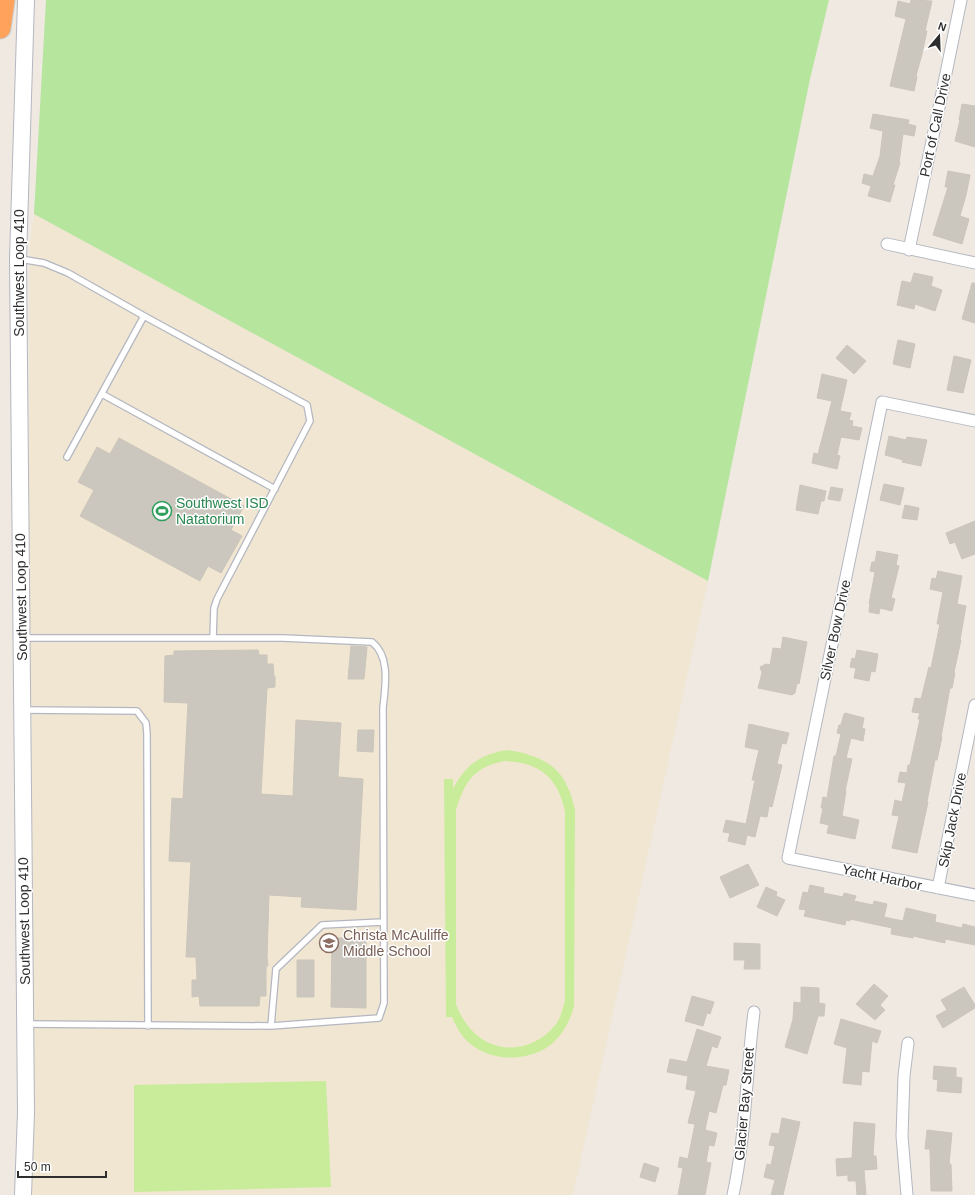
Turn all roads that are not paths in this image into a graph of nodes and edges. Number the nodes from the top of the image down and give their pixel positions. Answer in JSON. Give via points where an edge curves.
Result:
{"nodes":[{"id":1,"x":4,"y":0,"type":"edge"},
{"id":2,"x":26,"y":0,"type":"edge"},
{"id":3,"x":961,"y":0,"type":"edge"},
{"id":4,"x":0,"y":28,"type":"edge"},
{"id":5,"x":887,"y":244,"type":"dead end"},
{"id":6,"x":909,"y":250,"type":"junction"},
{"id":7,"x":18,"y":259,"type":"junction"},
{"id":8,"x":975,"y":263,"type":"edge"},
{"id":9,"x":144,"y":316,"type":"junction"},
{"id":10,"x":102,"y":394,"type":"junction"},
{"id":11,"x":975,"y":421,"type":"edge"},
{"id":12,"x":67,"y":457,"type":"dead end"},
{"id":13,"x":275,"y":489,"type":"junction"},
{"id":14,"x":22,"y":638,"type":"junction"},
{"id":15,"x":214,"y":638,"type":"junction"},
{"id":16,"x":975,"y":705,"type":"edge"},
{"id":17,"x":22,"y":710,"type":"junction"},
{"id":18,"x":788,"y":858,"type":"joint"},
{"id":19,"x":938,"y":888,"type":"junction"},
{"id":20,"x":975,"y":895,"type":"edge"},
{"id":21,"x":383,"y":922,"type":"junction"},
{"id":22,"x":754,"y":1012,"type":"dead end"},
{"id":23,"x":23,"y":1025,"type":"junction"},
{"id":24,"x":148,"y":1026,"type":"junction"},
{"id":25,"x":271,"y":1026,"type":"junction"},
{"id":26,"x":908,"y":1043,"type":"dead end"},
{"id":27,"x":23,"y":1195,"type":"edge"},
{"id":28,"x":733,"y":1195,"type":"edge"},
{"id":29,"x":907,"y":1195,"type":"edge"}],
"edges":[{"from":1,"to":4,"type":"highway"},
{"from":2,"to":7,"type":"main road","name":"Southwest Loop 410"},
{"from":3,"to":6,"type":"street","name":"Port of Call Drive"},
{"from":5,"to":6,"type":"street"},
{"from":6,"to":8,"type":"street"},
{"from":7,"to":9,"type":"lane","via":[[44,263],[68,272]]},
{"from":7,"to":14,"type":"main road","name":"Southwest Loop 410"},
{"from":9,"to":10,"type":"lane"},
{"from":9,"to":13,"type":"lane","via":[[307,405],[310,421]]},
{"from":10,"to":12,"type":"lane"},
{"from":10,"to":13,"type":"lane"},
{"from":11,"to":18,"type":"street","name":"Silver Bow Drive","via":[[882,402]]},
{"from":13,"to":15,"type":"lane","via":[[217,599],[214,608]]},
{"from":14,"to":15,"type":"lane"},
{"from":14,"to":17,"type":"main road","name":"Southwest Loop 410"},
{"from":15,"to":21,"type":"lane","via":[[372,642],[383,656]]},
{"from":16,"to":19,"type":"street","name":"Skip Jack Drive"},
{"from":17,"to":23,"type":"main road","name":"Southwest Loop 410"},
{"from":17,"to":24,"type":"lane","via":[[137,711],[146,723]]},
{"from":18,"to":19,"type":"street","name":"Yacht Harbor"},
{"from":19,"to":20,"type":"street","name":"Yacht Harbor"},
{"from":21,"to":25,"type":"lane","via":[[322,925],[276,969]]},
{"from":21,"to":25,"type":"lane","via":[[384,1003],[379,1018]]},
{"from":22,"to":28,"type":"street","name":"Glacier Bay Street","via":[[743,1137]]},
{"from":23,"to":24,"type":"lane"},
{"from":23,"to":27,"type":"main road","name":"Southwest Loop 410","via":[[26,1112]]},
{"from":24,"to":25,"type":"lane"},
{"from":26,"to":29,"type":"street","via":[[902,1136]]}]}
